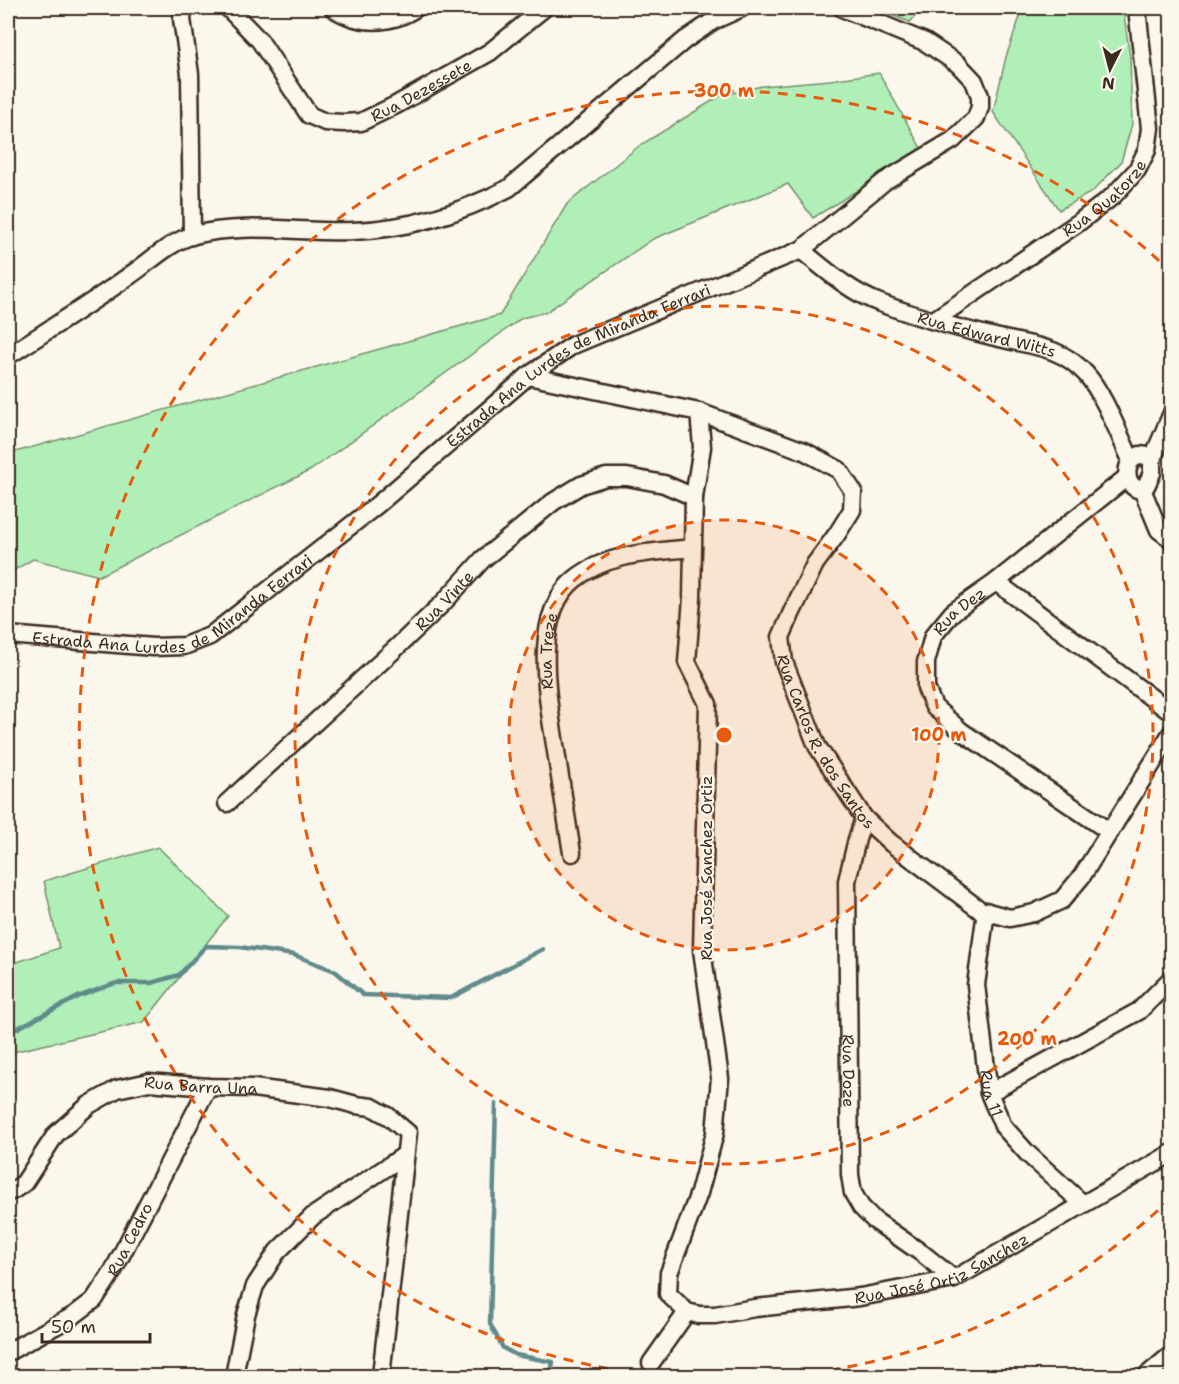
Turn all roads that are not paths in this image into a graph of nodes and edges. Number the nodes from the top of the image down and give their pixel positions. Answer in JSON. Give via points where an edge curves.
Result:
{"nodes":[{"id":1,"x":183,"y":8,"type":"edge"},
{"id":2,"x":228,"y":8,"type":"edge"},
{"id":3,"x":333,"y":8,"type":"edge"},
{"id":4,"x":416,"y":8,"type":"edge"},
{"id":5,"x":544,"y":8,"type":"edge"},
{"id":6,"x":742,"y":8,"type":"edge"},
{"id":7,"x":842,"y":8,"type":"edge"},
{"id":8,"x":1137,"y":8,"type":"edge"},
{"id":9,"x":192,"y":236,"type":"junction"},
{"id":10,"x":801,"y":250,"type":"junction"},
{"id":11,"x":934,"y":320,"type":"junction"},
{"id":12,"x":8,"y":356,"type":"edge"},
{"id":13,"x":528,"y":376,"type":"junction"},
{"id":14,"x":699,"y":412,"type":"junction"},
{"id":15,"x":1172,"y":413,"type":"edge"},
{"id":16,"x":1131,"y":460,"type":"junction"},
{"id":17,"x":1152,"y":460,"type":"junction"},
{"id":18,"x":1127,"y":477,"type":"junction"},
{"id":19,"x":1142,"y":489,"type":"junction"},
{"id":20,"x":694,"y":497,"type":"junction"},
{"id":21,"x":1172,"y":540,"type":"edge"},
{"id":22,"x":693,"y":548,"type":"junction"},
{"id":23,"x":996,"y":582,"type":"junction"},
{"id":24,"x":8,"y":635,"type":"edge"},
{"id":25,"x":1172,"y":713,"type":"edge"},
{"id":26,"x":1172,"y":732,"type":"edge"},
{"id":27,"x":227,"y":803,"type":"dead end"},
{"id":28,"x":864,"y":818,"type":"junction"},
{"id":29,"x":1110,"y":832,"type":"junction"},
{"id":30,"x":572,"y":853,"type":"dead end"},
{"id":31,"x":986,"y":911,"type":"junction"},
{"id":32,"x":1172,"y":978,"type":"edge"},
{"id":33,"x":208,"y":1087,"type":"junction"},
{"id":34,"x":989,"y":1093,"type":"junction"},
{"id":35,"x":1172,"y":1152,"type":"edge"},
{"id":36,"x":405,"y":1155,"type":"junction"},
{"id":37,"x":8,"y":1192,"type":"edge"},
{"id":38,"x":1083,"y":1204,"type":"junction"},
{"id":39,"x":954,"y":1279,"type":"junction"},
{"id":40,"x":687,"y":1312,"type":"junction"},
{"id":41,"x":8,"y":1352,"type":"edge"},
{"id":42,"x":1172,"y":1354,"type":"edge"},
{"id":43,"x":651,"y":1363,"type":"dead end"},
{"id":44,"x":231,"y":1375,"type":"edge"},
{"id":45,"x":381,"y":1377,"type":"edge"},
{"id":46,"x":1146,"y":1377,"type":"edge"}],
"edges":[{"from":1,"to":9,"type":"street","via":[[190,75]]},
{"from":2,"to":5,"type":"street","name":"Rua Dezessete","via":[[260,41],[309,115],[325,122],[343,123],[361,122],[479,58]]},
{"from":3,"to":4,"type":"street","via":[[349,17],[374,22]]},
{"from":6,"to":9,"type":"street","via":[[685,40],[509,188],[480,203],[440,217],[354,231],[224,230]]},
{"from":7,"to":10,"type":"street","name":"Estrada Ana Lurdes de Miranda Ferrari","via":[[925,42],[958,64],[974,81],[980,107],[976,118],[953,140],[885,182]]},
{"from":8,"to":11,"type":"street","name":"Rua Quatorze","via":[[1150,128],[1147,150],[1137,170],[1078,224]]},
{"from":9,"to":12,"type":"street","via":[[163,250]]},
{"from":10,"to":11,"type":"street","name":"Rua Edward Witts","via":[[853,291]]},
{"from":10,"to":13,"type":"street","name":"Estrada Ana Lurdes de Miranda Ferrari","via":[[573,345]]},
{"from":11,"to":16,"type":"street","name":"Rua Edward Witts","via":[[997,338],[1040,345],[1067,357],[1098,391]]},
{"from":13,"to":14,"type":"street","name":"Rua Carlos R. dos Santos"},
{"from":13,"to":24,"type":"street","name":"Estrada Ana Lurdes de Miranda Ferrari","via":[[377,505],[210,636],[184,646],[153,647]]},
{"from":14,"to":20,"type":"street","name":"Rua José Sanchez Ortiz","via":[[702,447]]},
{"from":14,"to":28,"type":"street","name":"Rua Carlos R. dos Santos","via":[[804,451],[839,470],[853,491],[852,510],[815,564],[781,637],[784,662],[817,746]]},
{"from":15,"to":17,"type":"street"},
{"from":16,"to":17,"type":"street","via":[[1144,455]]},
{"from":16,"to":18,"type":"street"},
{"from":17,"to":19,"type":"street","via":[[1150,481]]},
{"from":18,"to":19,"type":"street","via":[[1134,488]]},
{"from":18,"to":23,"type":"street","name":"Rua Dez"},
{"from":19,"to":21,"type":"street","via":[[1159,530]]},
{"from":20,"to":22,"type":"street","name":"Rua José Sanchez Ortiz"},
{"from":20,"to":27,"type":"street","name":"Rua Vinte","via":[[664,484],[606,477],[581,485],[553,502],[483,559],[395,649]]},
{"from":22,"to":30,"type":"street","name":"Rua Treze","via":[[628,555],[591,569],[574,579],[554,610],[546,638],[545,679]]},
{"from":22,"to":40,"type":"street","name":"Rua José Sanchez Ortiz","via":[[687,662],[708,704],[702,951],[720,1078],[715,1133],[699,1193],[669,1273],[668,1294]]},
{"from":23,"to":25,"type":"street"},
{"from":23,"to":29,"type":"street","name":"Rua Dez","via":[[953,612],[933,636],[926,662],[926,688],[934,707],[961,731]]},
{"from":26,"to":29,"type":"street","name":"Rua Carlos R. dos Santos"},
{"from":28,"to":31,"type":"street","name":"Rua Carlos R. dos Santos","via":[[891,843]]},
{"from":28,"to":39,"type":"street","name":"Rua Doze","via":[[847,881],[853,1193],[874,1220]]},
{"from":29,"to":31,"type":"street","name":"Rua Carlos R. dos Santos","via":[[1062,900],[1034,913],[1010,918]]},
{"from":31,"to":34,"type":"street","name":"Rua 11","via":[[976,985]]},
{"from":32,"to":34,"type":"street","via":[[1139,1011]]},
{"from":33,"to":36,"type":"street","name":"Rua Barra Una","via":[[253,1088],[372,1107],[408,1133]]},
{"from":33,"to":37,"type":"street","name":"Rua Barra Una","via":[[149,1082],[117,1089],[56,1134],[24,1184]]},
{"from":33,"to":41,"type":"street","name":"Rua Cedro","via":[[113,1271],[94,1300]]},
{"from":34,"to":38,"type":"street","name":"Rua 11","via":[[1003,1126]]},
{"from":35,"to":38,"type":"street","name":"Rua José Ortiz Sanchez"},
{"from":36,"to":44,"type":"street","via":[[313,1216],[278,1251],[255,1287]]},
{"from":36,"to":45,"type":"street"},
{"from":38,"to":39,"type":"street","name":"Rua José Ortiz Sanchez"},
{"from":39,"to":40,"type":"street","name":"Rua José Ortiz Sanchez","via":[[860,1297],[715,1315]]},
{"from":40,"to":43,"type":"street"},
{"from":42,"to":46,"type":"street"}]}
